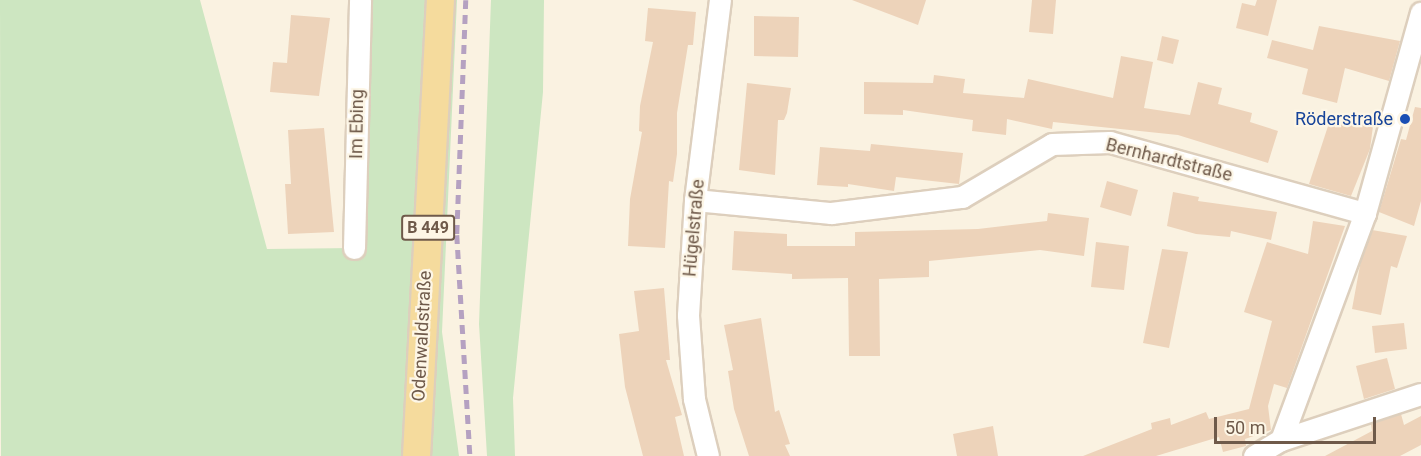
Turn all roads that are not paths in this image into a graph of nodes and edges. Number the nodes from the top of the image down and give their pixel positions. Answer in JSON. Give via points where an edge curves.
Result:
{"nodes":[{"id":1,"x":360,"y":0,"type":"edge"},
{"id":2,"x":440,"y":0,"type":"edge"},
{"id":3,"x":720,"y":0,"type":"edge"},
{"id":4,"x":1421,"y":13,"type":"edge"},
{"id":5,"x":695,"y":200,"type":"junction"},
{"id":6,"x":1365,"y":213,"type":"junction"},
{"id":7,"x":354,"y":248,"type":"dead end"},
{"id":8,"x":1421,"y":394,"type":"edge"},
{"id":9,"x":1281,"y":440,"type":"junction"},
{"id":10,"x":416,"y":456,"type":"edge"},
{"id":11,"x":708,"y":456,"type":"edge"},
{"id":12,"x":1254,"y":456,"type":"edge"}],
"edges":[{"from":1,"to":7,"type":"street","name":"Im Ebing"},
{"from":2,"to":10,"type":"main road","name":"Odenwaldstraße","number":"B 449"},
{"from":3,"to":5,"type":"street","name":"Hügelstraße"},
{"from":4,"to":6,"type":"street"},
{"from":5,"to":6,"type":"street","name":"Bernhardtstraße","via":[[831,213],[962,197],[1052,144],[1110,142]]},
{"from":5,"to":11,"type":"street","name":"Hügelstraße","via":[[688,315],[694,399]]},
{"from":6,"to":9,"type":"street"},
{"from":8,"to":9,"type":"street"},
{"from":9,"to":12,"type":"street"}]}
